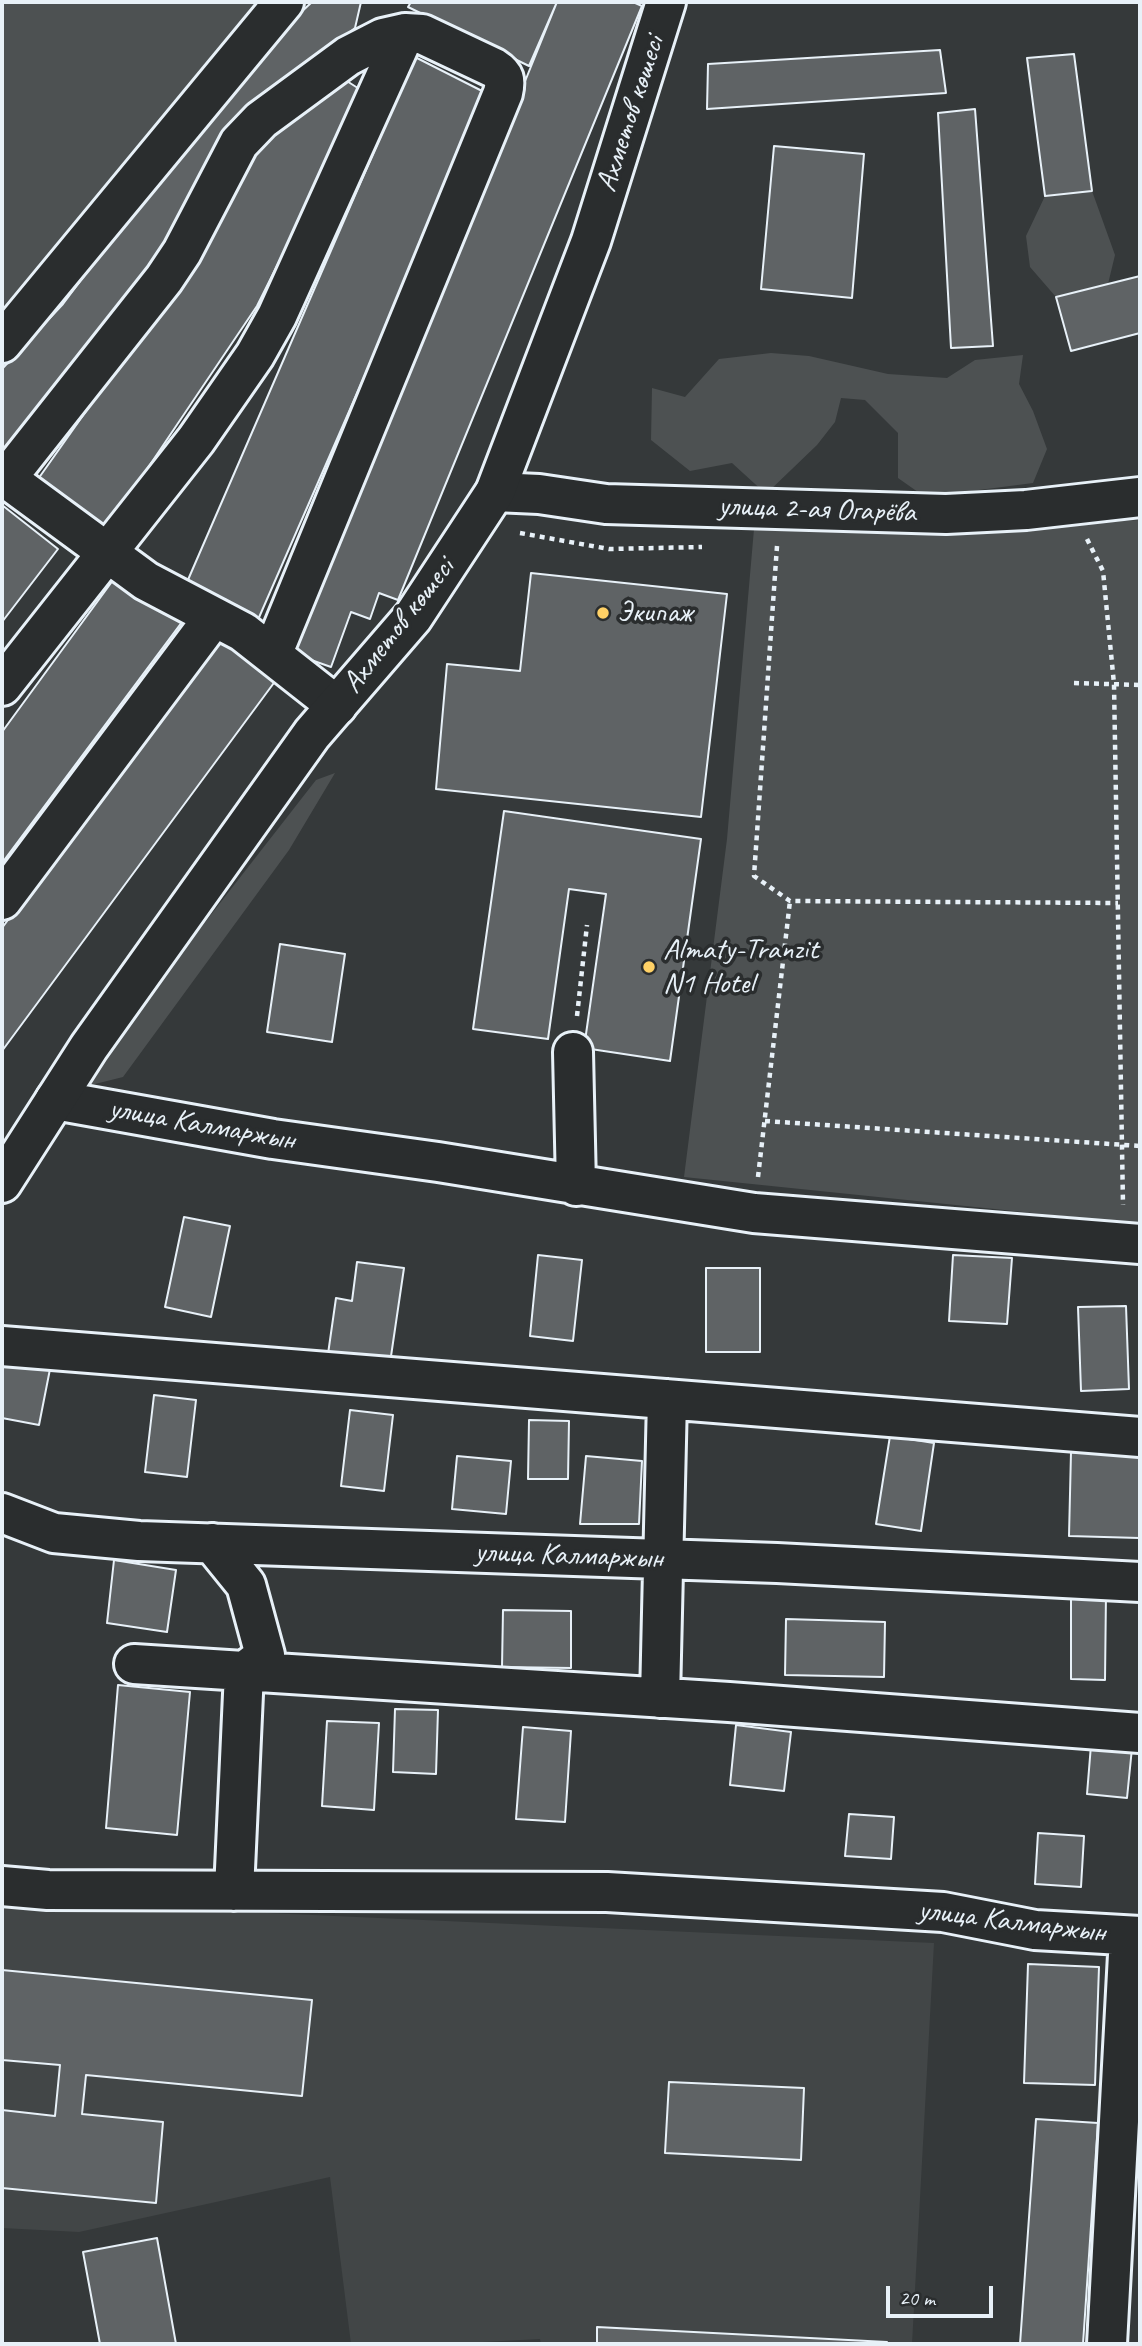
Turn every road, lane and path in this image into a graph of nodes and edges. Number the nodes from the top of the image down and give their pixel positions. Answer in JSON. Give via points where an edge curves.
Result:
{"nodes":[{"id":1,"x":284,"y":2,"type":"edge"},
{"id":2,"x":666,"y":2,"type":"edge"},
{"id":3,"x":405,"y":33,"type":"junction"},
{"id":4,"x":2,"y":343,"type":"edge"},
{"id":5,"x":4,"y":478,"type":"edge"},
{"id":6,"x":495,"y":492,"type":"junction"},
{"id":7,"x":1140,"y":497,"type":"edge"},
{"id":8,"x":1087,"y":538,"type":"dead end"},
{"id":9,"x":778,"y":545,"type":"dead end"},
{"id":10,"x":106,"y":551,"type":"junction"},
{"id":11,"x":214,"y":617,"type":"junction"},
{"id":12,"x":272,"y":655,"type":"junction"},
{"id":13,"x":1074,"y":683,"type":"dead end"},
{"id":14,"x":1114,"y":684,"type":"junction"},
{"id":15,"x":1140,"y":685,"type":"edge"},
{"id":16,"x":2,"y":686,"type":"edge"},
{"id":17,"x":337,"y":706,"type":"junction"},
{"id":18,"x":2,"y":900,"type":"edge"},
{"id":19,"x":790,"y":901,"type":"junction"},
{"id":20,"x":1118,"y":903,"type":"junction"},
{"id":21,"x":587,"y":925,"type":"dead end"},
{"id":22,"x":573,"y":1052,"type":"joint"},
{"id":23,"x":55,"y":1100,"type":"junction"},
{"id":24,"x":765,"y":1121,"type":"junction"},
{"id":25,"x":1122,"y":1145,"type":"junction"},
{"id":26,"x":1140,"y":1146,"type":"edge"},
{"id":27,"x":2,"y":1182,"type":"edge"},
{"id":28,"x":576,"y":1186,"type":"junction"},
{"id":29,"x":754,"y":1213,"type":"junction"},
{"id":30,"x":1132,"y":1243,"type":"edge"},
{"id":31,"x":2,"y":1346,"type":"edge"},
{"id":32,"x":667,"y":1399,"type":"junction"},
{"id":33,"x":1140,"y":1437,"type":"edge"},
{"id":34,"x":2,"y":1513,"type":"edge"},
{"id":35,"x":212,"y":1543,"type":"junction"},
{"id":36,"x":662,"y":1559,"type":"junction"},
{"id":37,"x":1140,"y":1582,"type":"edge"},
{"id":38,"x":134,"y":1664,"type":"dead end"},
{"id":39,"x":244,"y":1672,"type":"junction"},
{"id":40,"x":660,"y":1698,"type":"junction"},
{"id":41,"x":1140,"y":1732,"type":"edge"},
{"id":42,"x":2,"y":1886,"type":"edge"},
{"id":43,"x":234,"y":1891,"type":"junction"},
{"id":44,"x":1135,"y":1936,"type":"edge"},
{"id":45,"x":1107,"y":2344,"type":"edge"}],
"edges":[{"from":1,"to":4,"type":"street"},
{"from":2,"to":6,"type":"street","name":"Ахметов көшесі","via":[[591,241]]},
{"from":3,"to":5,"type":"street","via":[[383,38],[348,56],[261,120],[240,143],[164,279]]},
{"from":3,"to":10,"type":"street","via":[[255,355],[196,440]]},
{"from":3,"to":12,"type":"street","via":[[422,34],[494,68],[506,82]]},
{"from":5,"to":10,"type":"street"},
{"from":6,"to":7,"type":"street","name":"улица 2-ая Огарёва","via":[[606,504],[946,514]]},
{"from":6,"to":17,"type":"street","name":"Ахметов көшесі","via":[[413,617]]},
{"from":8,"to":14,"type":"path","via":[[1103,570]]},
{"from":9,"to":19,"type":"path","via":[[754,876]]},
{"from":10,"to":11,"type":"street","via":[[146,581]]},
{"from":10,"to":16,"type":"street"},
{"from":11,"to":12,"type":"street"},
{"from":11,"to":18,"type":"street"},
{"from":12,"to":17,"type":"street"},
{"from":13,"to":14,"type":"path"},
{"from":14,"to":15,"type":"path"},
{"from":14,"to":20,"type":"path"},
{"from":17,"to":23,"type":"street","name":"Ахметов көшесі","via":[[304,745]]},
{"from":19,"to":20,"type":"path"},
{"from":19,"to":24,"type":"path"},
{"from":20,"to":25,"type":"path"},
{"from":21,"to":22,"type":"path"},
{"from":22,"to":28,"type":"street"},
{"from":23,"to":27,"type":"street","name":"Ахметов көшесі"},
{"from":23,"to":28,"type":"street","name":"улица Калмаржын"},
{"from":24,"to":25,"type":"path"},
{"from":24,"to":29,"type":"path"},
{"from":25,"to":26,"type":"path"},
{"from":25,"to":30,"type":"path"},
{"from":28,"to":29,"type":"street","name":"улица Калмаржын"},
{"from":29,"to":30,"type":"street","name":"улица Калмаржын"},
{"from":31,"to":32,"type":"street"},
{"from":32,"to":33,"type":"street"},
{"from":32,"to":36,"type":"street"},
{"from":34,"to":35,"type":"street","name":"улица Калмаржын","via":[[54,1533]]},
{"from":35,"to":36,"type":"street","name":"улица Калмаржын"},
{"from":35,"to":39,"type":"street","via":[[246,1585],[265,1656]]},
{"from":36,"to":37,"type":"street","name":"улица Калмаржын"},
{"from":36,"to":40,"type":"street"},
{"from":38,"to":39,"type":"street"},
{"from":39,"to":40,"type":"street"},
{"from":39,"to":43,"type":"street"},
{"from":40,"to":41,"type":"street"},
{"from":42,"to":43,"type":"street","name":"улица Калмаржын"},
{"from":43,"to":44,"type":"street","name":"улица Калмаржын","via":[[607,1892],[943,1912],[1035,1930]]},
{"from":44,"to":45,"type":"street"}]}
